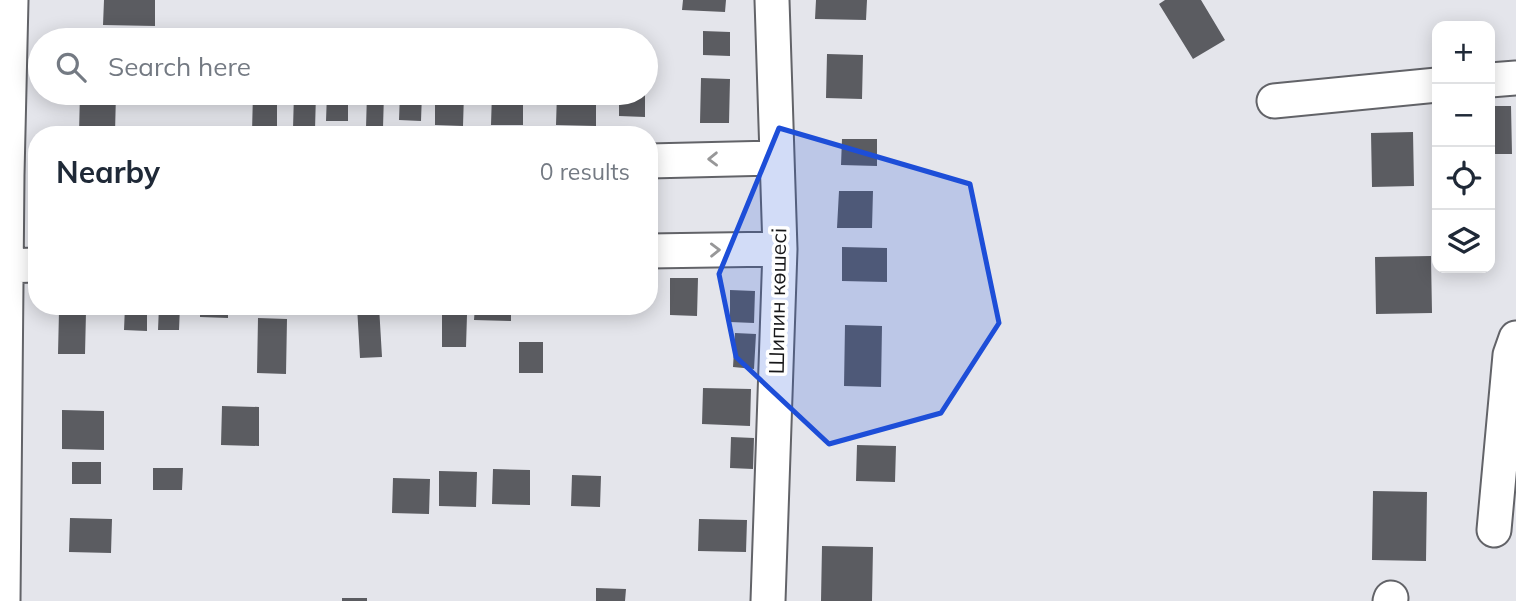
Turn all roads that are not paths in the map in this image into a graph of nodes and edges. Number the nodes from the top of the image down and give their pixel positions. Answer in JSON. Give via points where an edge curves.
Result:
{"nodes":[{"id":1,"x":11,"y":0,"type":"edge"},
{"id":2,"x":772,"y":0,"type":"edge"},
{"id":3,"x":1516,"y":78,"type":"edge"},
{"id":4,"x":1495,"y":80,"type":"edge"},
{"id":5,"x":1432,"y":85,"type":"edge"},
{"id":6,"x":1274,"y":101,"type":"dead end"},
{"id":7,"x":777,"y":158,"type":"junction"},
{"id":8,"x":658,"y":161,"type":"edge"},
{"id":9,"x":14,"y":174,"type":"edge"},
{"id":10,"x":780,"y":248,"type":"junction"},
{"id":11,"x":658,"y":251,"type":"edge"},
{"id":12,"x":14,"y":265,"type":"edge"},
{"id":13,"x":1516,"y":338,"type":"edge"},
{"id":14,"x":1508,"y":461,"type":"edge"},
{"id":15,"x":1494,"y":530,"type":"dead end"},
{"id":16,"x":3,"y":601,"type":"edge"},
{"id":17,"x":768,"y":601,"type":"edge"}],
"edges":[{"from":1,"to":9,"type":"street"},
{"from":2,"to":7,"type":"street","name":"Шипин көшесі"},
{"from":3,"to":4,"type":"street"},
{"from":5,"to":6,"type":"street"},
{"from":7,"to":8,"type":"street","one_way":true},
{"from":7,"to":10,"type":"street","name":"Шипин көшесі"},
{"from":9,"to":12,"type":"street"},
{"from":11,"to":10,"type":"street","one_way":true},
{"from":10,"to":17,"type":"street","name":"Шипин көшесі"},
{"from":12,"to":16,"type":"street"},
{"from":13,"to":14,"type":"street","via":[[1510,355]]},
{"from":14,"to":15,"type":"street"}]}
